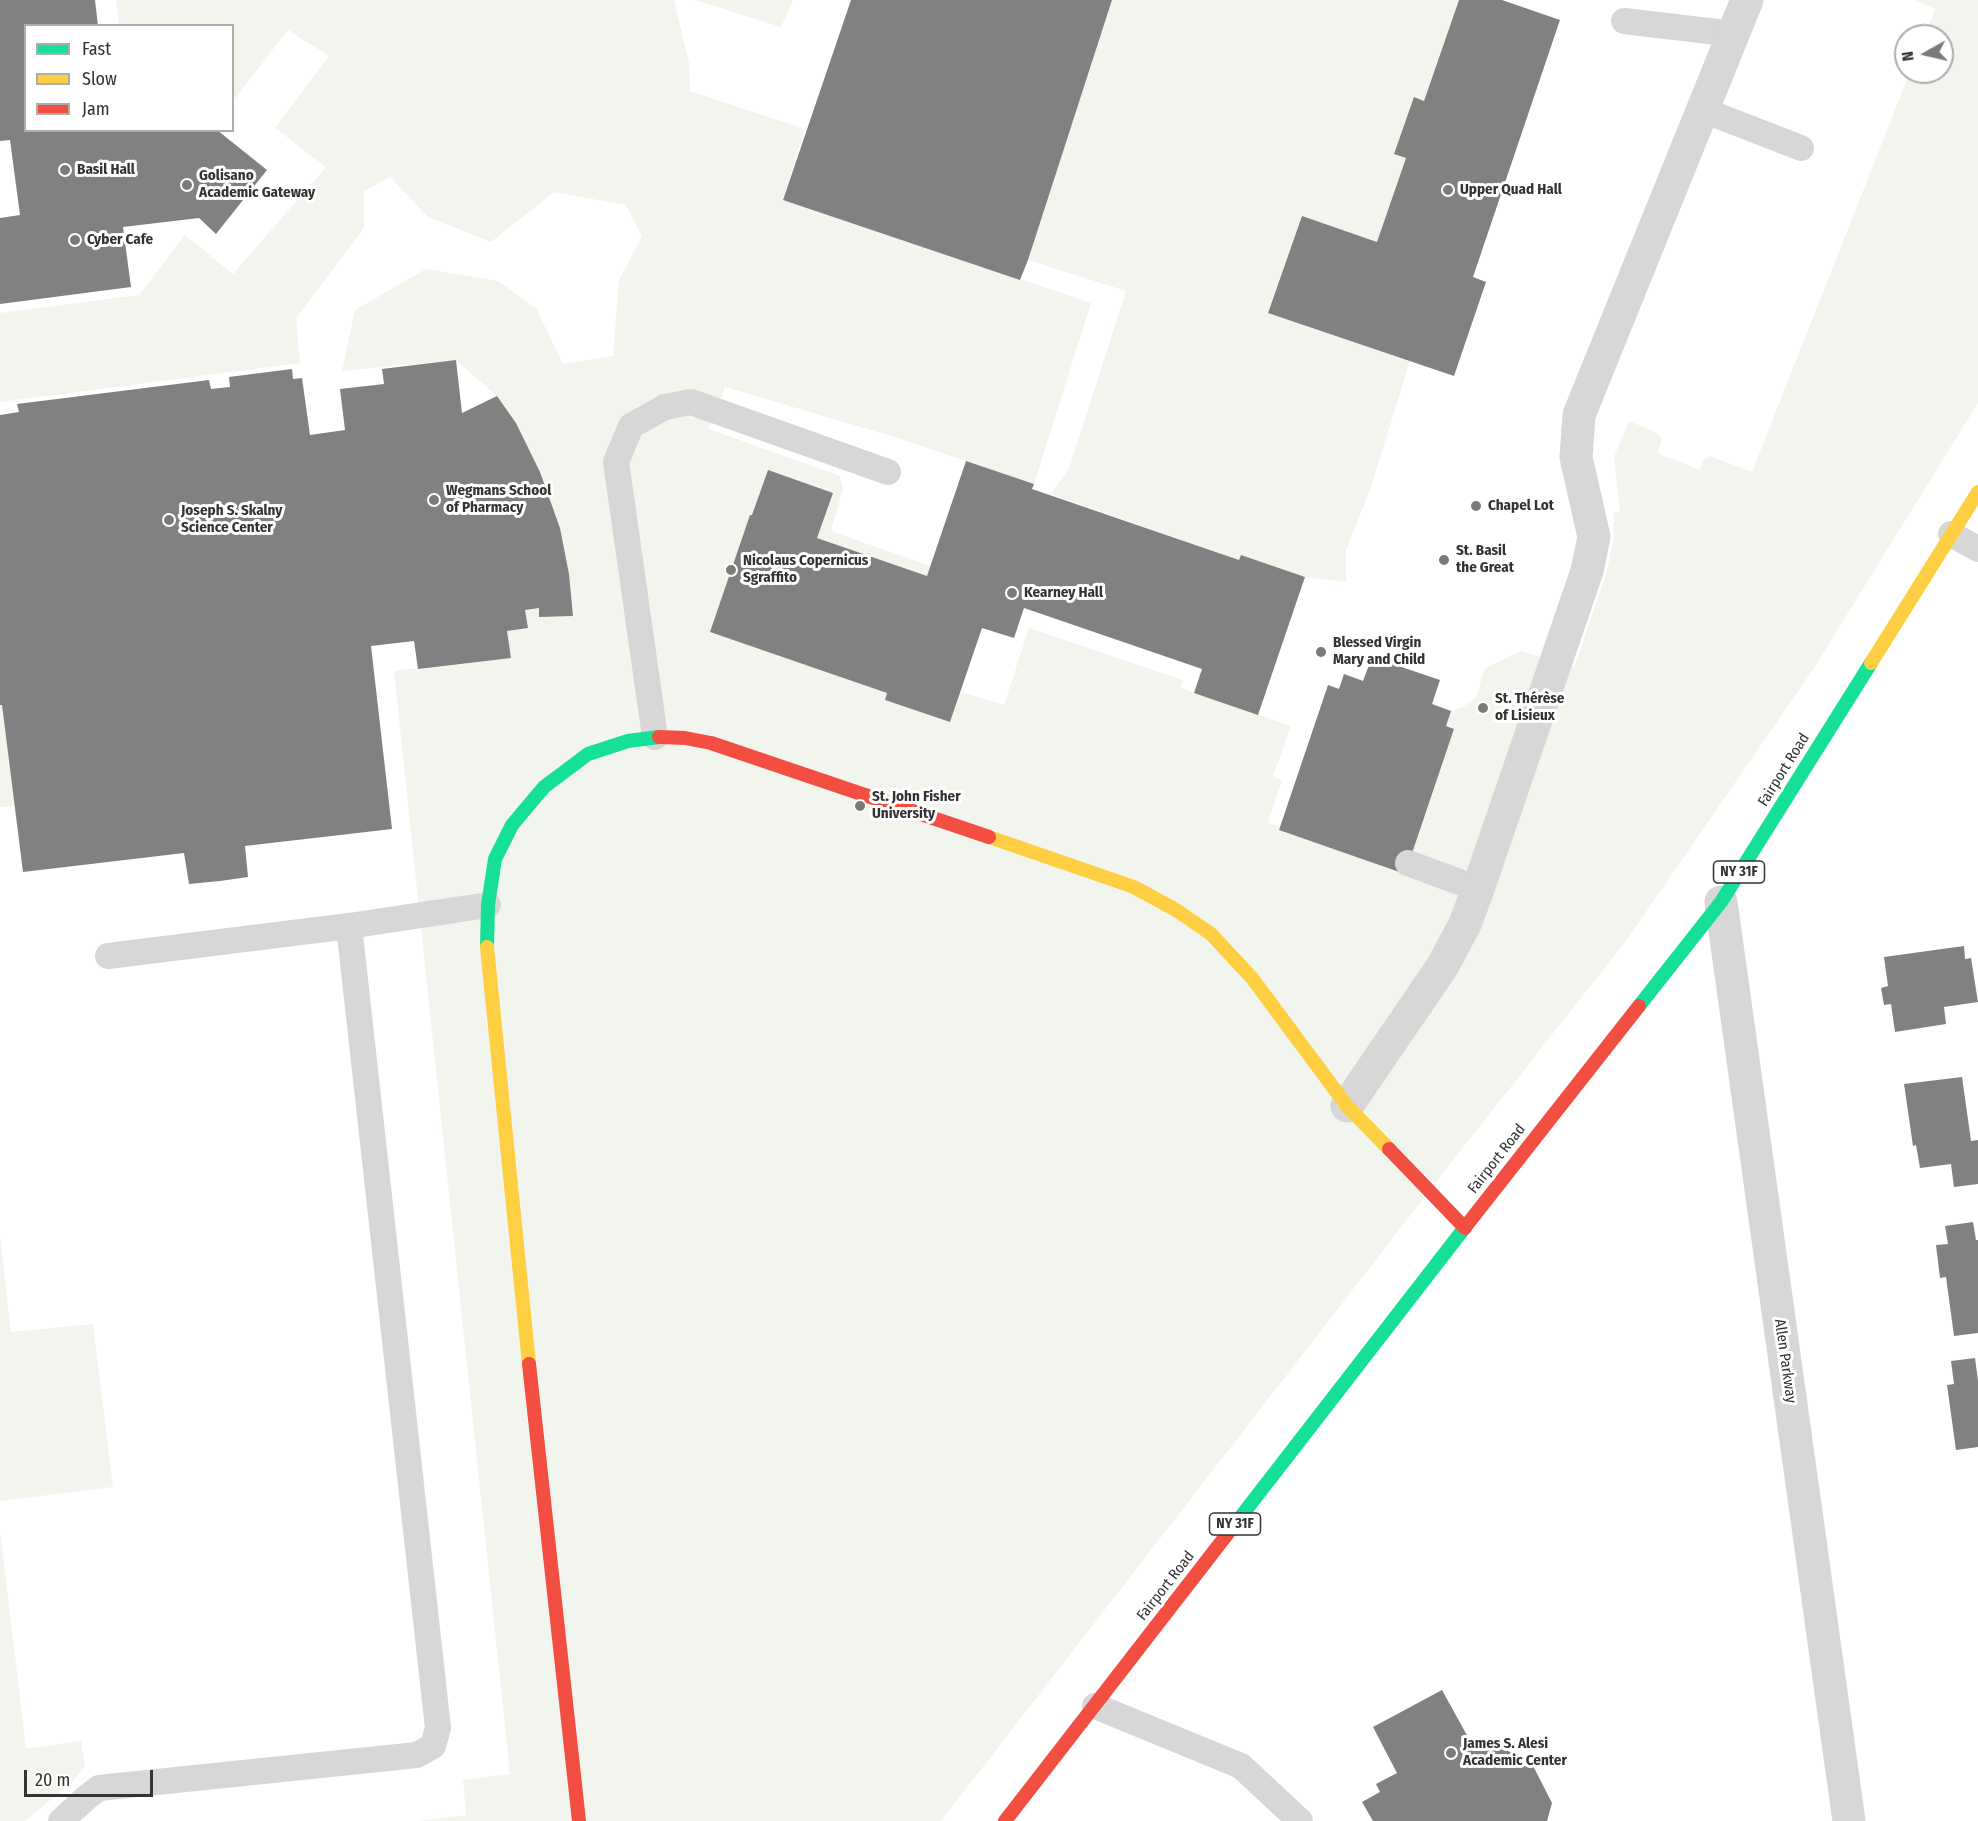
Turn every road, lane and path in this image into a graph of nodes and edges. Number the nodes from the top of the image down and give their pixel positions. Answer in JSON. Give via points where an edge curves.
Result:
{"nodes":[{"id":1,"x":1747,"y":0,"type":"edge"},
{"id":2,"x":1624,"y":21,"type":"dead end"},
{"id":3,"x":1734,"y":34,"type":"junction"},
{"id":4,"x":1703,"y":110,"type":"junction"},
{"id":5,"x":1801,"y":148,"type":"dead end"},
{"id":6,"x":888,"y":472,"type":"dead end"},
{"id":7,"x":1978,"y":492,"type":"edge"},
{"id":8,"x":1951,"y":534,"type":"junction"},
{"id":9,"x":1978,"y":549,"type":"edge"},
{"id":10,"x":655,"y":737,"type":"junction"},
{"id":11,"x":1408,"y":863,"type":"dead end"},
{"id":12,"x":1478,"y":889,"type":"junction"},
{"id":13,"x":1721,"y":902,"type":"junction"},
{"id":14,"x":488,"y":905,"type":"junction"},
{"id":15,"x":349,"y":926,"type":"junction"},
{"id":16,"x":108,"y":956,"type":"dead end"},
{"id":17,"x":1347,"y":1106,"type":"junction"},
{"id":18,"x":1465,"y":1228,"type":"junction"},
{"id":19,"x":1095,"y":1706,"type":"junction"},
{"id":20,"x":61,"y":1821,"type":"edge"},
{"id":21,"x":579,"y":1821,"type":"edge"},
{"id":22,"x":1005,"y":1821,"type":"edge"},
{"id":23,"x":1300,"y":1821,"type":"edge"},
{"id":24,"x":1849,"y":1821,"type":"edge"}],
"edges":[{"from":1,"to":3,"type":"street"},
{"from":2,"to":3,"type":"lane"},
{"from":3,"to":4,"type":"street"},
{"from":4,"to":5,"type":"lane"},
{"from":4,"to":12,"type":"street","via":[[1579,415],[1576,457],[1593,537],[1587,571]]},
{"from":6,"to":10,"type":"lane","via":[[691,402],[665,407],[631,426],[616,462]]},
{"from":7,"to":8,"type":"street","name":"Fairport Road","number":"NY 31F"},
{"from":8,"to":9,"type":"lane"},
{"from":8,"to":13,"type":"street","name":"Fairport Road","number":"NY 31F"},
{"from":10,"to":14,"type":"street","via":[[588,754],[544,787],[512,825],[495,860]]},
{"from":10,"to":17,"type":"street","via":[[711,743],[1126,884],[1176,909],[1211,934],[1252,978]]},
{"from":11,"to":12,"type":"lane"},
{"from":12,"to":17,"type":"street","via":[[1442,967]]},
{"from":13,"to":18,"type":"street","name":"Fairport Road","number":"NY 31F"},
{"from":13,"to":24,"type":"street","name":"Allen Parkway"},
{"from":14,"to":15,"type":"lane"},
{"from":14,"to":21,"type":"street","via":[[490,987]]},
{"from":15,"to":16,"type":"lane"},
{"from":15,"to":20,"type":"lane","via":[[438,1728],[433,1746],[417,1755],[99,1788]]},
{"from":17,"to":18,"type":"street"},
{"from":18,"to":19,"type":"street","name":"Fairport Road","number":"NY 31F"},
{"from":19,"to":22,"type":"street","name":"Fairport Road","number":"NY 31F"},
{"from":19,"to":23,"type":"lane","via":[[1241,1766]]}]}
